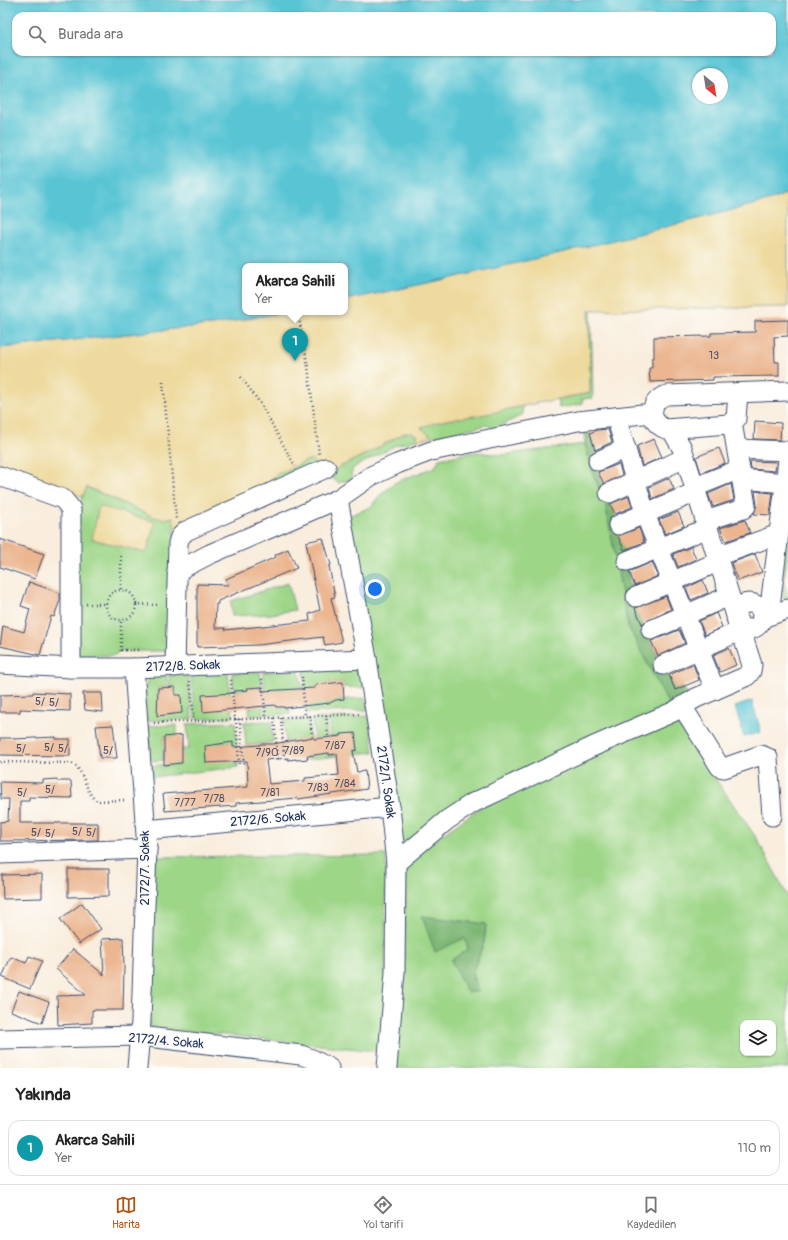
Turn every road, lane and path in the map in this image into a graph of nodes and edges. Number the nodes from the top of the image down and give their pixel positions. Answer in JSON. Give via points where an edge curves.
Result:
{"nodes":[{"id":1,"x":299,"y":318,"type":"dead end"},
{"id":2,"x":242,"y":377,"type":"dead end"},
{"id":3,"x":163,"y":382,"type":"dead end"},
{"id":4,"x":788,"y":391,"type":"edge"},
{"id":5,"x":738,"y":393,"type":"junction"},
{"id":6,"x":652,"y":413,"type":"junction"},
{"id":7,"x":616,"y":417,"type":"junction"},
{"id":8,"x":732,"y":422,"type":"junction"},
{"id":9,"x":671,"y":429,"type":"junction"},
{"id":10,"x":626,"y":448,"type":"junction"},
{"id":11,"x":737,"y":449,"type":"junction"},
{"id":12,"x":788,"y":451,"type":"edge"},
{"id":13,"x":685,"y":458,"type":"junction"},
{"id":14,"x":788,"y":460,"type":"edge"},
{"id":15,"x":598,"y":461,"type":"dead end"},
{"id":16,"x":323,"y":469,"type":"joint"},
{"id":17,"x":741,"y":474,"type":"junction"},
{"id":18,"x":0,"y":476,"type":"edge"},
{"id":19,"x":302,"y":478,"type":"junction"},
{"id":20,"x":635,"y":481,"type":"junction"},
{"id":21,"x":785,"y":483,"type":"junction"},
{"id":22,"x":695,"y":490,"type":"junction"},
{"id":23,"x":609,"y":493,"type":"dead end"},
{"id":24,"x":338,"y":500,"type":"junction"},
{"id":25,"x":645,"y":514,"type":"junction"},
{"id":26,"x":618,"y":525,"type":"dead end"},
{"id":27,"x":707,"y":525,"type":"junction"},
{"id":28,"x":779,"y":534,"type":"junction"},
{"id":29,"x":178,"y":543,"type":"junction"},
{"id":30,"x":658,"y":548,"type":"junction"},
{"id":31,"x":121,"y":555,"type":"dead end"},
{"id":32,"x":717,"y":558,"type":"junction"},
{"id":33,"x":627,"y":561,"type":"dead end"},
{"id":34,"x":177,"y":570,"type":"junction"},
{"id":35,"x":672,"y":582,"type":"junction"},
{"id":36,"x":121,"y":589,"type":"junction"},
{"id":37,"x":729,"y":596,"type":"junction"},
{"id":38,"x":636,"y":597,"type":"dead end"},
{"id":39,"x":136,"y":604,"type":"junction"},
{"id":40,"x":177,"y":606,"type":"junction"},
{"id":41,"x":788,"y":609,"type":"edge"},
{"id":42,"x":685,"y":615,"type":"junction"},
{"id":43,"x":765,"y":617,"type":"junction"},
{"id":44,"x":121,"y":620,"type":"junction"},
{"id":45,"x":738,"y":626,"type":"junction"},
{"id":46,"x":651,"y":630,"type":"dead end"},
{"id":47,"x":698,"y":649,"type":"junction"},
{"id":48,"x":367,"y":659,"type":"junction"},
{"id":49,"x":301,"y":661,"type":"junction"},
{"id":50,"x":261,"y":662,"type":"junction"},
{"id":51,"x":0,"y":664,"type":"edge"},
{"id":52,"x":229,"y":664,"type":"junction"},
{"id":53,"x":663,"y":665,"type":"dead end"},
{"id":54,"x":182,"y":666,"type":"junction"},
{"id":55,"x":71,"y":668,"type":"junction"},
{"id":56,"x":127,"y":668,"type":"junction"},
{"id":57,"x":715,"y":690,"type":"junction"},
{"id":58,"x":682,"y":706,"type":"junction"},
{"id":59,"x":375,"y":713,"type":"junction"},
{"id":60,"x":326,"y":715,"type":"junction"},
{"id":61,"x":304,"y":716,"type":"junction"},
{"id":62,"x":310,"y":716,"type":"junction"},
{"id":63,"x":266,"y":718,"type":"junction"},
{"id":64,"x":274,"y":718,"type":"junction"},
{"id":65,"x":280,"y":718,"type":"junction"},
{"id":66,"x":235,"y":719,"type":"junction"},
{"id":67,"x":240,"y":719,"type":"junction"},
{"id":68,"x":194,"y":721,"type":"junction"},
{"id":69,"x":138,"y":724,"type":"junction"},
{"id":70,"x":312,"y":736,"type":"dead end"},
{"id":71,"x":328,"y":736,"type":"dead end"},
{"id":72,"x":284,"y":756,"type":"dead end"},
{"id":73,"x":278,"y":760,"type":"dead end"},
{"id":74,"x":0,"y":762,"type":"edge"},
{"id":75,"x":239,"y":764,"type":"dead end"},
{"id":76,"x":244,"y":764,"type":"dead end"},
{"id":77,"x":144,"y":798,"type":"junction"},
{"id":78,"x":390,"y":807,"type":"junction"},
{"id":79,"x":772,"y":816,"type":"dead end"},
{"id":80,"x":146,"y":830,"type":"junction"},
{"id":81,"x":148,"y":849,"type":"junction"},
{"id":82,"x":0,"y":854,"type":"edge"},
{"id":83,"x":396,"y":863,"type":"junction"},
{"id":84,"x":139,"y":1036,"type":"junction"},
{"id":85,"x":0,"y":1039,"type":"edge"},
{"id":86,"x":137,"y":1068,"type":"edge"},
{"id":87,"x":329,"y":1068,"type":"edge"},
{"id":88,"x":387,"y":1068,"type":"edge"}],
"edges":[{"from":1,"to":16,"type":"path"},
{"from":2,"to":19,"type":"path","via":[[260,403]]},
{"from":3,"to":29,"type":"path"},
{"from":4,"to":5,"type":"street"},
{"from":5,"to":6,"type":"street","via":[[662,396],[655,403]]},
{"from":5,"to":8,"type":"street","via":[[737,415]]},
{"from":6,"to":7,"type":"street"},
{"from":6,"to":9,"type":"street","via":[[653,419],[660,427]]},
{"from":7,"to":10,"type":"street"},
{"from":7,"to":24,"type":"street","via":[[578,421],[431,451],[371,476]]},
{"from":8,"to":9,"type":"street"},
{"from":8,"to":11,"type":"street"},
{"from":9,"to":13,"type":"street","via":[[680,442]]},
{"from":10,"to":15,"type":"street"},
{"from":10,"to":20,"type":"street"},
{"from":11,"to":12,"type":"street"},
{"from":11,"to":17,"type":"street"},
{"from":13,"to":20,"type":"street"},
{"from":13,"to":22,"type":"street"},
{"from":14,"to":21,"type":"street"},
{"from":16,"to":19,"type":"street"},
{"from":17,"to":21,"type":"street"},
{"from":17,"to":22,"type":"street"},
{"from":17,"to":27,"type":"street","via":[[745,507]]},
{"from":18,"to":55,"type":"street","via":[[63,499],[71,509]]},
{"from":19,"to":29,"type":"street","via":[[186,531],[180,536]]},
{"from":20,"to":23,"type":"street"},
{"from":20,"to":25,"type":"street"},
{"from":21,"to":28,"type":"street"},
{"from":22,"to":25,"type":"street"},
{"from":22,"to":27,"type":"street"},
{"from":24,"to":34,"type":"street"},
{"from":24,"to":48,"type":"street","name":"2172/1. Sokak"},
{"from":25,"to":26,"type":"street"},
{"from":25,"to":30,"type":"street"},
{"from":27,"to":30,"type":"street"},
{"from":27,"to":32,"type":"street"},
{"from":28,"to":32,"type":"street"},
{"from":28,"to":43,"type":"street"},
{"from":29,"to":34,"type":"street"},
{"from":30,"to":33,"type":"street"},
{"from":30,"to":35,"type":"street"},
{"from":31,"to":36,"type":"path"},
{"from":32,"to":35,"type":"street"},
{"from":32,"to":37,"type":"street"},
{"from":34,"to":40,"type":"street"},
{"from":35,"to":38,"type":"street"},
{"from":35,"to":42,"type":"street"},
{"from":36,"to":39,"type":"path","via":[[132,593]]},
{"from":36,"to":44,"type":"path","via":[[109,594],[105,604],[113,618]]},
{"from":37,"to":42,"type":"street"},
{"from":37,"to":45,"type":"street"},
{"from":39,"to":40,"type":"path"},
{"from":39,"to":44,"type":"path","via":[[132,615]]},
{"from":40,"to":54,"type":"street"},
{"from":41,"to":43,"type":"street"},
{"from":42,"to":46,"type":"street"},
{"from":42,"to":47,"type":"street"},
{"from":43,"to":45,"type":"street","via":[[760,607],[747,603],[737,611]]},
{"from":44,"to":56,"type":"path"},
{"from":45,"to":47,"type":"street"},
{"from":45,"to":57,"type":"street","via":[[752,665],[751,672]]},
{"from":47,"to":53,"type":"street"},
{"from":47,"to":57,"type":"street"},
{"from":48,"to":49,"type":"street","name":"2172/8. Sokak"},
{"from":48,"to":59,"type":"street","name":"2172/1. Sokak"},
{"from":49,"to":50,"type":"street","name":"2172/8. Sokak"},
{"from":49,"to":61,"type":"path"},
{"from":50,"to":52,"type":"street","name":"2172/8. Sokak"},
{"from":50,"to":63,"type":"path"},
{"from":51,"to":55,"type":"street","name":"2172/8. Sokak"},
{"from":52,"to":54,"type":"street","name":"2172/8. Sokak"},
{"from":52,"to":66,"type":"path"},
{"from":54,"to":56,"type":"street","name":"2172/8. Sokak"},
{"from":54,"to":68,"type":"path"},
{"from":55,"to":56,"type":"street","name":"2172/8. Sokak"},
{"from":56,"to":69,"type":"street","name":"2172/7. Sokak"},
{"from":57,"to":58,"type":"street"},
{"from":58,"to":79,"type":"street","via":[[720,767],[724,768],[761,755],[768,758]]},
{"from":58,"to":83,"type":"street","via":[[474,804],[447,820]]},
{"from":59,"to":60,"type":"path"},
{"from":59,"to":78,"type":"street","name":"2172/1. Sokak"},
{"from":60,"to":62,"type":"path"},
{"from":60,"to":71,"type":"path"},
{"from":61,"to":62,"type":"path"},
{"from":61,"to":65,"type":"path"},
{"from":62,"to":70,"type":"path"},
{"from":63,"to":64,"type":"path"},
{"from":63,"to":67,"type":"path"},
{"from":64,"to":65,"type":"path"},
{"from":64,"to":73,"type":"path"},
{"from":65,"to":72,"type":"path"},
{"from":66,"to":67,"type":"path"},
{"from":66,"to":68,"type":"path"},
{"from":66,"to":75,"type":"path"},
{"from":67,"to":76,"type":"path"},
{"from":68,"to":69,"type":"path"},
{"from":69,"to":77,"type":"street","name":"2172/7. Sokak"},
{"from":74,"to":77,"type":"path","via":[[71,763],[78,768],[90,794],[97,801]]},
{"from":77,"to":80,"type":"street","name":"2172/7. Sokak"},
{"from":78,"to":80,"type":"street","name":"2172/6. Sokak"},
{"from":78,"to":83,"type":"street","name":"2172/1. Sokak"},
{"from":80,"to":81,"type":"street","name":"2172/7. Sokak"},
{"from":81,"to":82,"type":"street"},
{"from":81,"to":84,"type":"street","name":"2172/7. Sokak"},
{"from":83,"to":88,"type":"street","name":"2172/1. Sokak","via":[[396,972]]},
{"from":84,"to":85,"type":"street","name":"2172/4. Sokak"},
{"from":84,"to":86,"type":"street","name":"2172/7. Sokak"},
{"from":84,"to":87,"type":"street","name":"2172/4. Sokak","via":[[301,1055]]}]}
